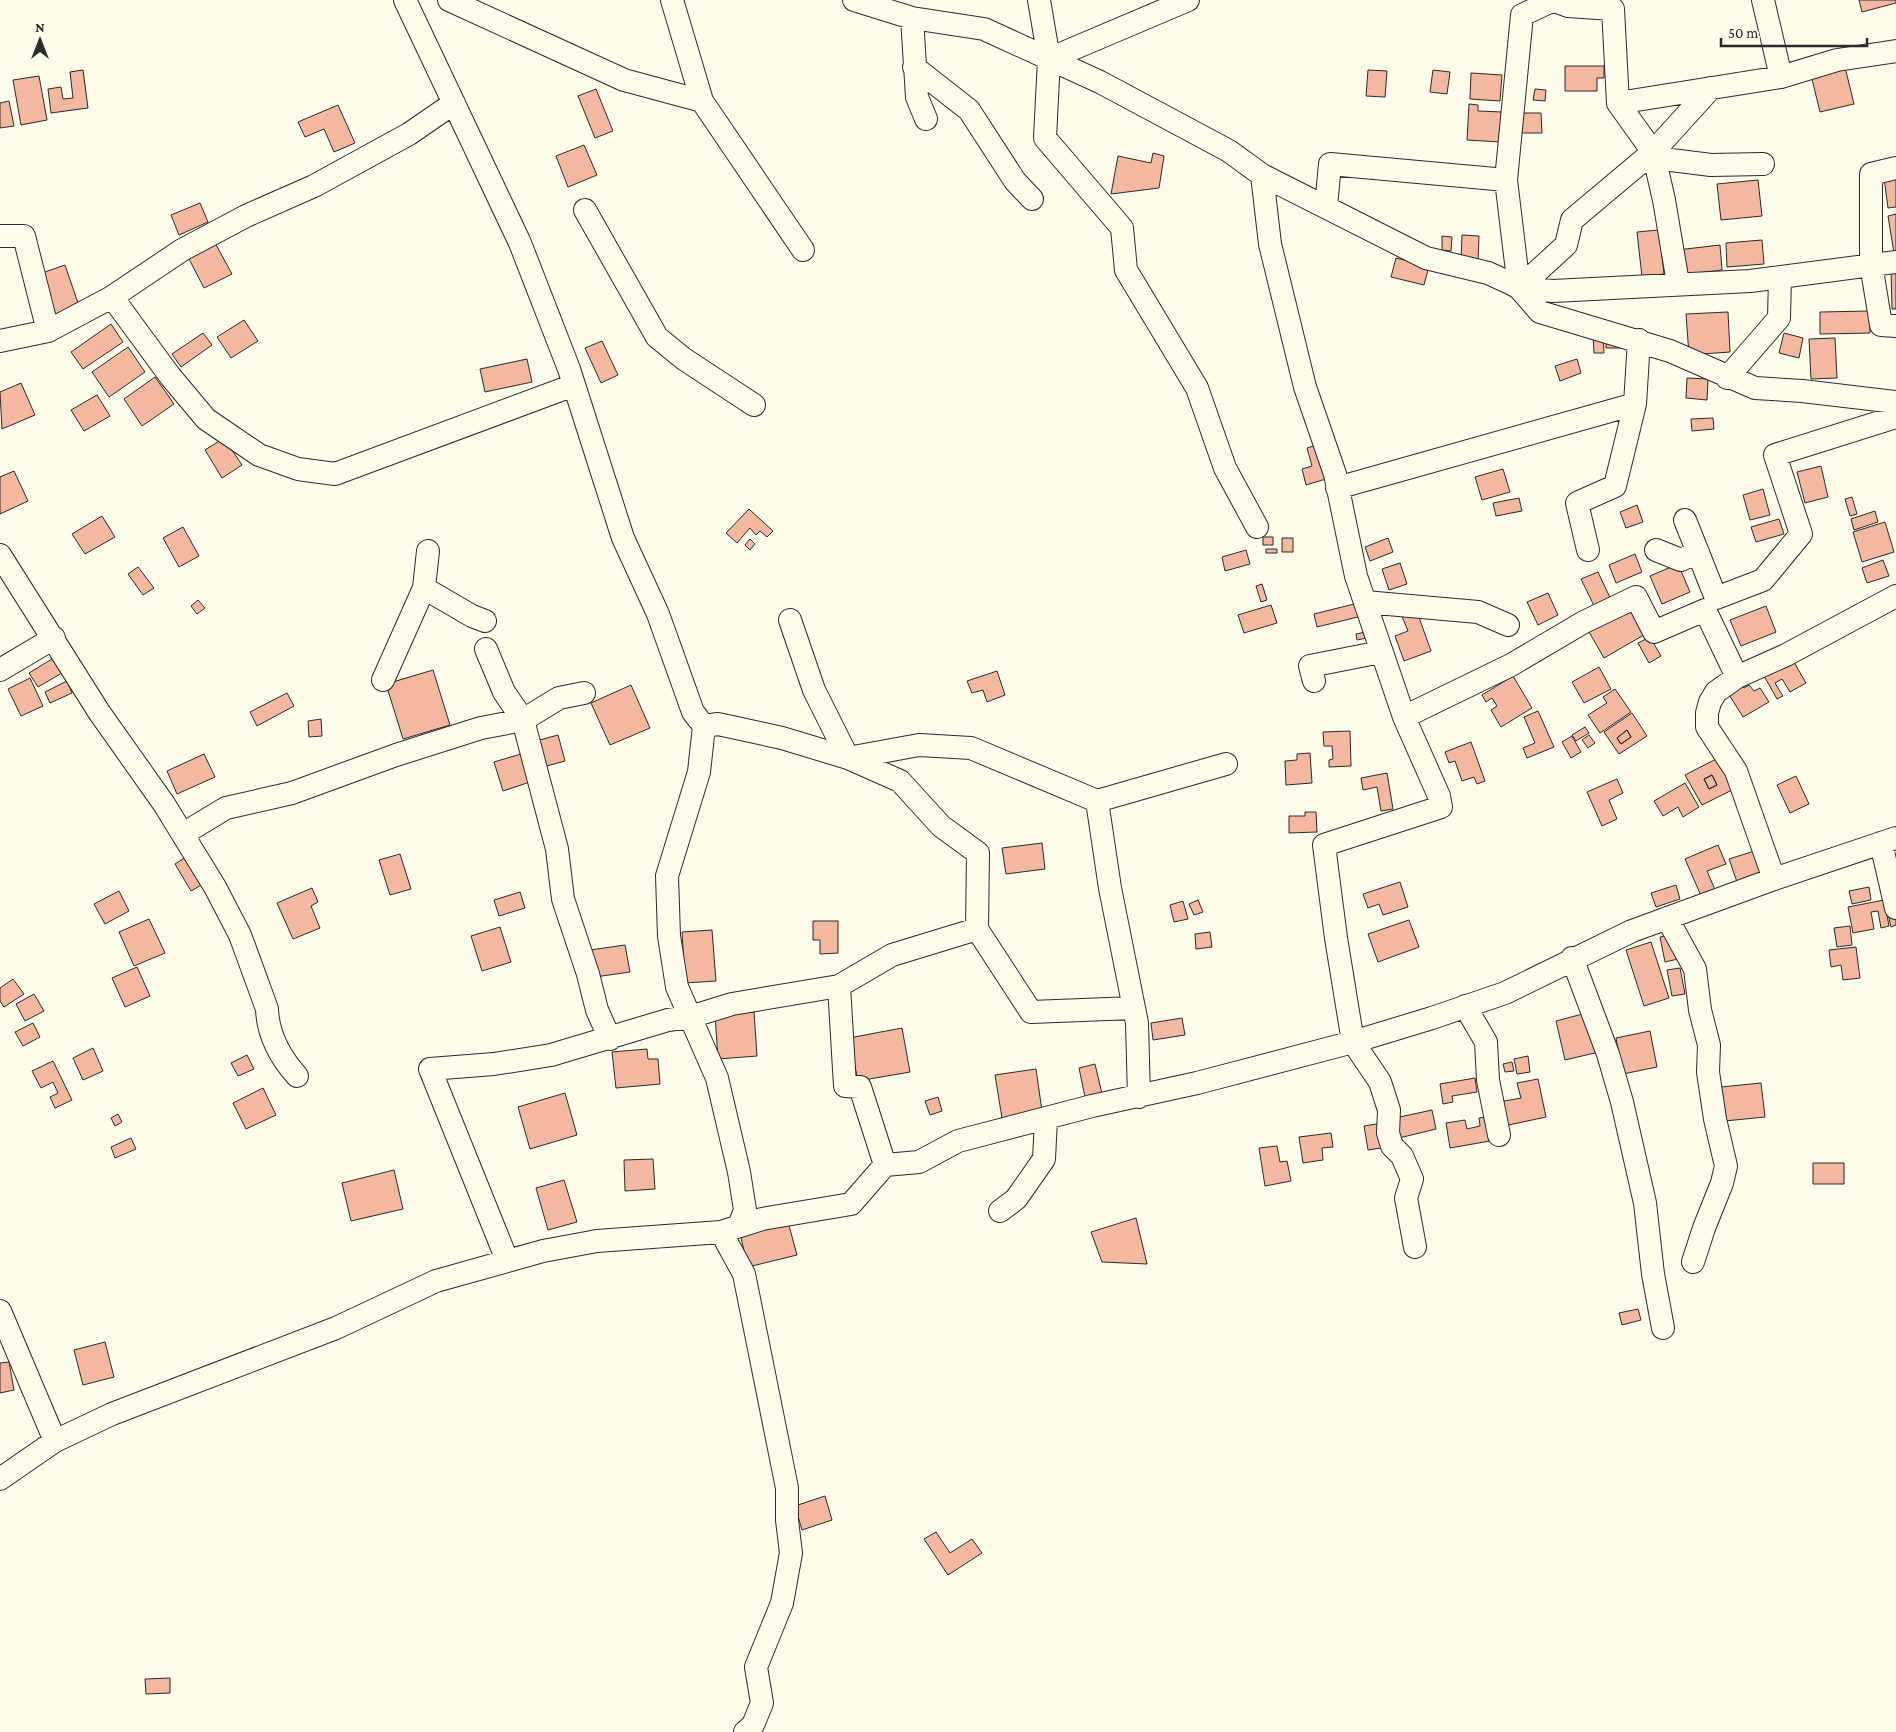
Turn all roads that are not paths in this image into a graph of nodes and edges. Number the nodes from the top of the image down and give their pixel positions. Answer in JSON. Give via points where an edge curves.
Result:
{"nodes":[{"id":1,"x":405,"y":0,"type":"edge"},
{"id":2,"x":449,"y":0,"type":"edge"},
{"id":3,"x":672,"y":0,"type":"edge"},
{"id":4,"x":854,"y":0,"type":"edge"},
{"id":5,"x":1039,"y":0,"type":"edge"},
{"id":6,"x":1188,"y":0,"type":"edge"},
{"id":7,"x":1552,"y":0,"type":"edge"},
{"id":8,"x":1763,"y":0,"type":"edge"},
{"id":9,"x":920,"y":12,"type":"edge"},
{"id":10,"x":1896,"y":51,"type":"edge"},
{"id":11,"x":1049,"y":59,"type":"junction"},
{"id":12,"x":914,"y":67,"type":"junction"},
{"id":13,"x":1781,"y":77,"type":"junction"},
{"id":14,"x":1711,"y":88,"type":"junction"},
{"id":15,"x":702,"y":101,"type":"junction"},
{"id":16,"x":454,"y":102,"type":"junction"},
{"id":17,"x":1618,"y":103,"type":"junction"},
{"id":18,"x":926,"y":119,"type":"dead end"},
{"id":19,"x":1654,"y":155,"type":"junction"},
{"id":20,"x":1762,"y":164,"type":"dead end"},
{"id":21,"x":1896,"y":168,"type":"edge"},
{"id":22,"x":1262,"y":175,"type":"junction"},
{"id":23,"x":1506,"y":180,"type":"junction"},
{"id":24,"x":1032,"y":199,"type":"dead end"},
{"id":25,"x":1326,"y":208,"type":"junction"},
{"id":26,"x":585,"y":210,"type":"dead end"},
{"id":27,"x":0,"y":236,"type":"edge"},
{"id":28,"x":804,"y":250,"type":"dead end"},
{"id":29,"x":1896,"y":262,"type":"edge"},
{"id":30,"x":1871,"y":264,"type":"junction"},
{"id":31,"x":1780,"y":277,"type":"junction"},
{"id":32,"x":1678,"y":284,"type":"junction"},
{"id":33,"x":1519,"y":288,"type":"junction"},
{"id":34,"x":112,"y":297,"type":"junction"},
{"id":35,"x":1896,"y":326,"type":"edge"},
{"id":36,"x":48,"y":331,"type":"junction"},
{"id":37,"x":1639,"y":340,"type":"junction"},
{"id":38,"x":0,"y":341,"type":"edge"},
{"id":39,"x":1727,"y":378,"type":"junction"},
{"id":40,"x":574,"y":385,"type":"junction"},
{"id":41,"x":1896,"y":402,"type":"edge"},
{"id":42,"x":1634,"y":404,"type":"junction"},
{"id":43,"x":754,"y":405,"type":"dead end"},
{"id":44,"x":1896,"y":417,"type":"edge"},
{"id":45,"x":1337,"y":488,"type":"junction"},
{"id":46,"x":1686,"y":520,"type":"dead end"},
{"id":47,"x":1256,"y":527,"type":"dead end"},
{"id":48,"x":1588,"y":550,"type":"dead end"},
{"id":49,"x":1656,"y":550,"type":"dead end"},
{"id":50,"x":428,"y":551,"type":"dead end"},
{"id":51,"x":1698,"y":552,"type":"junction"},
{"id":52,"x":0,"y":555,"type":"edge"},
{"id":53,"x":424,"y":588,"type":"junction"},
{"id":54,"x":1896,"y":596,"type":"edge"},
{"id":55,"x":1365,"y":602,"type":"junction"},
{"id":56,"x":1711,"y":604,"type":"junction"},
{"id":57,"x":790,"y":620,"type":"dead end"},
{"id":58,"x":485,"y":621,"type":"dead end"},
{"id":59,"x":1508,"y":625,"type":"dead end"},
{"id":60,"x":54,"y":638,"type":"junction"},
{"id":61,"x":486,"y":649,"type":"dead end"},
{"id":62,"x":1381,"y":652,"type":"junction"},
{"id":63,"x":0,"y":670,"type":"edge"},
{"id":64,"x":1737,"y":677,"type":"junction"},
{"id":65,"x":384,"y":680,"type":"dead end"},
{"id":66,"x":1314,"y":681,"type":"dead end"},
{"id":67,"x":584,"y":693,"type":"dead end"},
{"id":68,"x":1404,"y":717,"type":"junction"},
{"id":69,"x":523,"y":720,"type":"junction"},
{"id":70,"x":704,"y":726,"type":"junction"},
{"id":71,"x":848,"y":758,"type":"junction"},
{"id":72,"x":1226,"y":764,"type":"dead end"},
{"id":73,"x":1097,"y":801,"type":"junction"},
{"id":74,"x":182,"y":834,"type":"junction"},
{"id":75,"x":1889,"y":841,"type":"edge"},
{"id":76,"x":1774,"y":879,"type":"junction"},
{"id":77,"x":1896,"y":908,"type":"edge"},
{"id":78,"x":1667,"y":918,"type":"junction"},
{"id":79,"x":977,"y":929,"type":"junction"},
{"id":80,"x":1572,"y":958,"type":"junction"},
{"id":81,"x":839,"y":986,"type":"junction"},
{"id":82,"x":1465,"y":1006,"type":"junction"},
{"id":83,"x":1133,"y":1008,"type":"junction"},
{"id":84,"x":690,"y":1017,"type":"junction"},
{"id":85,"x":610,"y":1039,"type":"junction"},
{"id":86,"x":1353,"y":1042,"type":"junction"},
{"id":87,"x":298,"y":1076,"type":"dead end"},
{"id":88,"x":1139,"y":1096,"type":"junction"},
{"id":89,"x":1046,"y":1119,"type":"junction"},
{"id":90,"x":1498,"y":1136,"type":"dead end"},
{"id":91,"x":885,"y":1165,"type":"junction"},
{"id":92,"x":1000,"y":1210,"type":"dead end"},
{"id":93,"x":730,"y":1229,"type":"junction"},
{"id":94,"x":1416,"y":1247,"type":"dead end"},
{"id":95,"x":507,"y":1260,"type":"junction"},
{"id":96,"x":1693,"y":1262,"type":"dead end"},
{"id":97,"x":0,"y":1311,"type":"edge"},
{"id":98,"x":1664,"y":1328,"type":"dead end"},
{"id":99,"x":55,"y":1441,"type":"junction"},
{"id":100,"x":0,"y":1479,"type":"edge"},
{"id":101,"x":745,"y":1732,"type":"edge"}],
"edges":[{"from":1,"to":16,"type":"street"},
{"from":2,"to":15,"type":"street","via":[[624,80]]},
{"from":3,"to":15,"type":"street"},
{"from":4,"to":9,"type":"street"},
{"from":5,"to":11,"type":"street"},
{"from":6,"to":11,"type":"street"},
{"from":7,"to":17,"type":"street","via":[[1568,6],[1613,9]]},
{"from":7,"to":23,"type":"street","via":[[1522,15]]},
{"from":8,"to":13,"type":"street"},
{"from":9,"to":11,"type":"street","via":[[984,30]]},
{"from":9,"to":12,"type":"street"},
{"from":10,"to":13,"type":"street","via":[[1837,60]]},
{"from":11,"to":22,"type":"street","via":[[1100,82],[1229,151]]},
{"from":11,"to":47,"type":"street","via":[[1045,138],[1122,228],[1126,270],[1197,388],[1225,468]]},
{"from":12,"to":18,"type":"street","via":[[917,97]]},
{"from":12,"to":24,"type":"street","via":[[969,110],[1015,181]]},
{"from":13,"to":14,"type":"street"},
{"from":14,"to":17,"type":"street"},
{"from":14,"to":19,"type":"street"},
{"from":15,"to":28,"type":"street"},
{"from":16,"to":34,"type":"street","via":[[409,134],[366,158],[182,250]]},
{"from":16,"to":40,"type":"street","via":[[520,243]]},
{"from":17,"to":19,"type":"street"},
{"from":19,"to":20,"type":"street","via":[[1711,165]]},
{"from":19,"to":32,"type":"street"},
{"from":19,"to":33,"type":"street","via":[[1572,220],[1566,244]]},
{"from":21,"to":30,"type":"street","via":[[1871,174]]},
{"from":22,"to":25,"type":"street"},
{"from":22,"to":45,"type":"street","via":[[1270,244],[1300,368]]},
{"from":23,"to":25,"type":"street","via":[[1330,164]]},
{"from":23,"to":33,"type":"street"},
{"from":25,"to":33,"type":"street","via":[[1426,258],[1488,273]]},
{"from":26,"to":43,"type":"street","via":[[657,337],[684,359]]},
{"from":27,"to":36,"type":"street","via":[[24,236]]},
{"from":29,"to":30,"type":"street"},
{"from":30,"to":31,"type":"street"},
{"from":30,"to":35,"type":"street","via":[[1881,325]]},
{"from":31,"to":32,"type":"street"},
{"from":31,"to":39,"type":"street","via":[[1779,318]]},
{"from":32,"to":33,"type":"street","via":[[1553,291]]},
{"from":33,"to":37,"type":"street","via":[[1540,312]]},
{"from":34,"to":36,"type":"street"},
{"from":34,"to":40,"type":"street","via":[[206,419],[259,455],[298,469],[335,474]]},
{"from":36,"to":38,"type":"street"},
{"from":37,"to":39,"type":"street"},
{"from":37,"to":42,"type":"street"},
{"from":39,"to":41,"type":"street","via":[[1754,388]]},
{"from":40,"to":70,"type":"street","via":[[623,538],[658,614],[693,712]]},
{"from":42,"to":45,"type":"street"},
{"from":42,"to":48,"type":"street","via":[[1615,486],[1577,503]]},
{"from":44,"to":56,"type":"street","via":[[1775,455],[1801,534],[1764,580]]},
{"from":45,"to":55,"type":"street","via":[[1356,576]]},
{"from":46,"to":51,"type":"street"},
{"from":49,"to":51,"type":"street","via":[[1681,560]]},
{"from":50,"to":53,"type":"street"},
{"from":51,"to":56,"type":"street"},
{"from":52,"to":60,"type":"street"},
{"from":53,"to":58,"type":"street"},
{"from":53,"to":65,"type":"street"},
{"from":54,"to":64,"type":"street","via":[[1786,655]]},
{"from":55,"to":59,"type":"street","via":[[1478,612]]},
{"from":55,"to":62,"type":"street"},
{"from":56,"to":64,"type":"street"},
{"from":56,"to":68,"type":"street","via":[[1654,632],[1636,597],[1584,622],[1511,665]]},
{"from":57,"to":71,"type":"street","via":[[814,690]]},
{"from":60,"to":63,"type":"street"},
{"from":60,"to":74,"type":"street"},
{"from":61,"to":69,"type":"street","via":[[504,692]]},
{"from":62,"to":66,"type":"street","via":[[1310,666]]},
{"from":62,"to":68,"type":"street"},
{"from":64,"to":76,"type":"street","via":[[1716,692],[1707,713],[1707,726],[1736,771]]},
{"from":67,"to":69,"type":"street","via":[[559,698]]},
{"from":68,"to":86,"type":"street","via":[[1441,807],[1324,845]]},
{"from":69,"to":74,"type":"street","via":[[481,728],[396,755],[292,794],[226,808]]},
{"from":69,"to":85,"type":"street","via":[[557,849],[563,899],[597,1010]]},
{"from":70,"to":71,"type":"street","via":[[718,724],[782,738]]},
{"from":70,"to":84,"type":"street","via":[[699,772],[666,876],[669,936],[677,987]]},
{"from":71,"to":73,"type":"street","via":[[919,745],[971,748]]},
{"from":71,"to":79,"type":"street","via":[[900,782],[941,826],[978,853]]},
{"from":72,"to":73,"type":"street"},
{"from":73,"to":83,"type":"street"},
{"from":74,"to":87,"type":"street","via":[[240,935],[267,1009],[280,1057]]},
{"from":75,"to":76,"type":"street"},
{"from":75,"to":77,"type":"street"},
{"from":76,"to":78,"type":"street"},
{"from":78,"to":80,"type":"street","via":[[1632,930]]},
{"from":78,"to":96,"type":"street","via":[[1695,969],[1700,1010],[1709,1044],[1708,1072],[1726,1166]]},
{"from":79,"to":81,"type":"street","via":[[892,955]]},
{"from":79,"to":83,"type":"street","via":[[1032,1012]]},
{"from":80,"to":82,"type":"street","via":[[1505,993]]},
{"from":80,"to":98,"type":"street","via":[[1608,1054],[1622,1102],[1645,1203],[1653,1274]]},
{"from":81,"to":84,"type":"street","via":[[732,1004]]},
{"from":81,"to":91,"type":"street","via":[[845,1086],[860,1087]]},
{"from":82,"to":86,"type":"street"},
{"from":82,"to":90,"type":"street","via":[[1486,1042],[1488,1080]]},
{"from":83,"to":88,"type":"street","via":[[1137,1023]]},
{"from":84,"to":85,"type":"street","via":[[668,1020]]},
{"from":84,"to":93,"type":"street","via":[[718,1078],[739,1172],[744,1210]]},
{"from":85,"to":95,"type":"street","via":[[551,1055],[430,1069]]},
{"from":86,"to":88,"type":"street"},
{"from":86,"to":94,"type":"street","via":[[1380,1082],[1389,1110],[1388,1133],[1392,1146],[1402,1156],[1412,1179],[1406,1198]]},
{"from":88,"to":89,"type":"street"},
{"from":89,"to":91,"type":"street","via":[[958,1141],[919,1162]]},
{"from":89,"to":92,"type":"street","via":[[1044,1159],[1016,1199]]},
{"from":91,"to":93,"type":"street","via":[[851,1204],[762,1219]]},
{"from":93,"to":95,"type":"street","via":[[597,1241]]},
{"from":93,"to":101,"type":"street","via":[[744,1274],[787,1488],[791,1553],[782,1603],[756,1667],[762,1703],[753,1725]]},
{"from":95,"to":99,"type":"street","via":[[436,1281],[336,1328],[112,1414]]},
{"from":97,"to":99,"type":"street"},
{"from":99,"to":100,"type":"street"}]}
